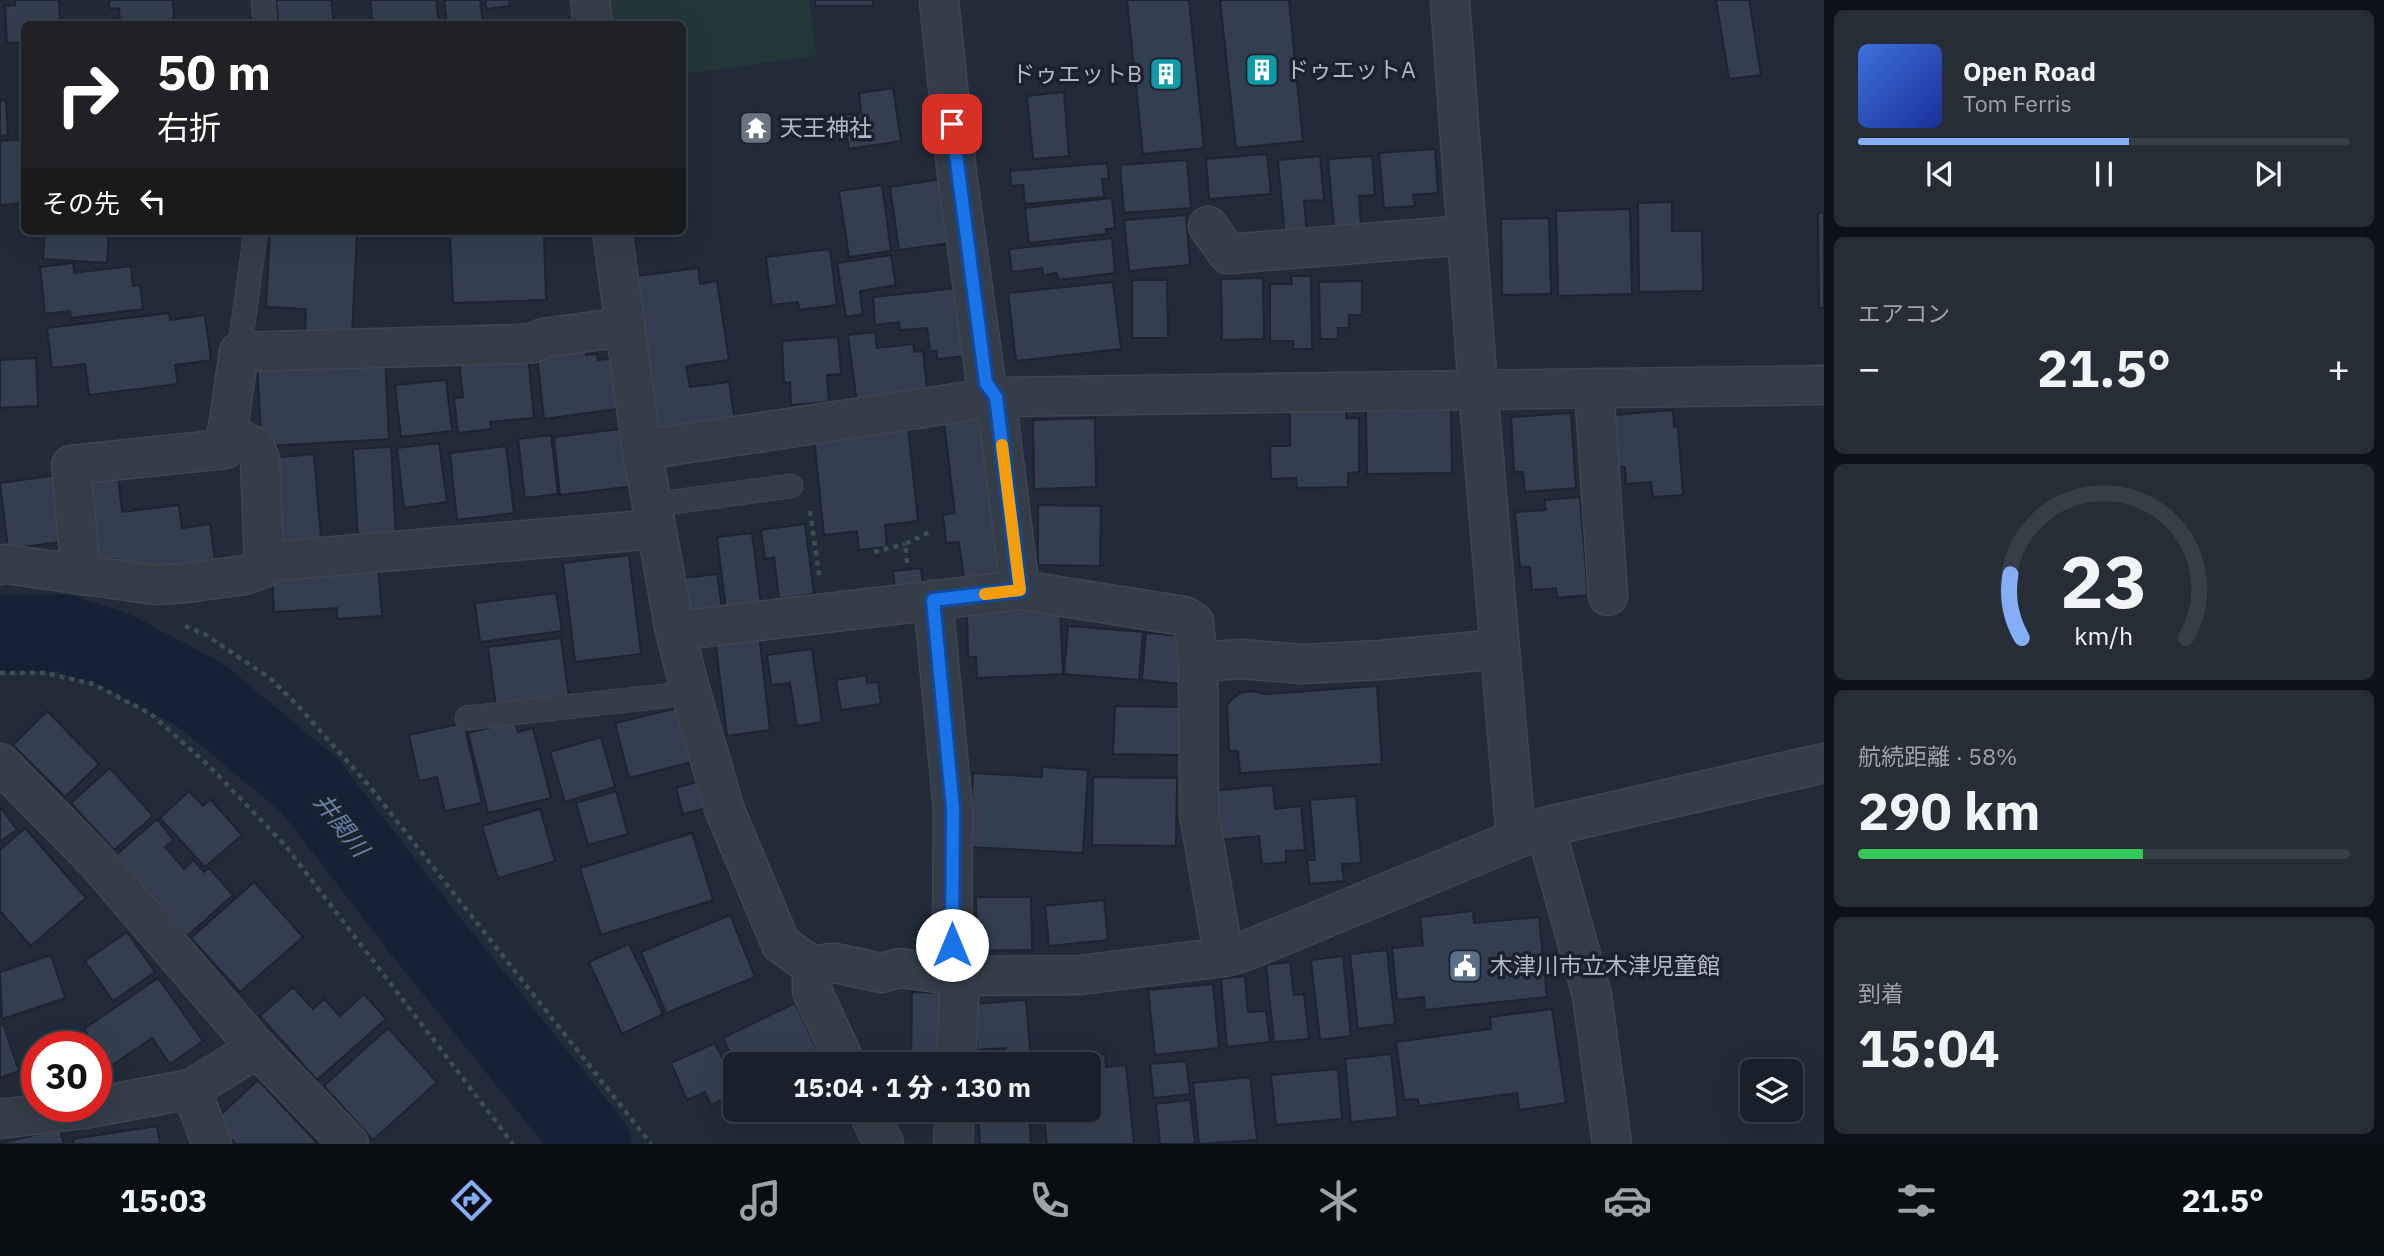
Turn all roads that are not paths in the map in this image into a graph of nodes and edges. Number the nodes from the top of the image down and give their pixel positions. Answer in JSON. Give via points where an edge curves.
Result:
{"nodes":[{"id":1,"x":263,"y":0,"type":"edge"},
{"id":2,"x":590,"y":0,"type":"edge"},
{"id":3,"x":939,"y":0,"type":"edge"},
{"id":4,"x":1450,"y":0,"type":"edge"},
{"id":5,"x":265,"y":21,"type":"edge"},
{"id":6,"x":593,"y":21,"type":"edge"},
{"id":7,"x":1208,"y":226,"type":"dead end"},
{"id":8,"x":255,"y":235,"type":"edge"},
{"id":9,"x":613,"y":235,"type":"edge"},
{"id":10,"x":1467,"y":235,"type":"junction"},
{"id":11,"x":625,"y":327,"type":"junction"},
{"id":12,"x":239,"y":352,"type":"junction"},
{"id":13,"x":1824,"y":385,"type":"edge"},
{"id":14,"x":1594,"y":388,"type":"junction"},
{"id":15,"x":1478,"y":389,"type":"junction"},
{"id":16,"x":996,"y":397,"type":"junction"},
{"id":17,"x":227,"y":432,"type":"junction"},
{"id":18,"x":642,"y":450,"type":"junction"},
{"id":19,"x":791,"y":486,"type":"dead end"},
{"id":20,"x":654,"y":517,"type":"junction"},
{"id":21,"x":264,"y":562,"type":"junction"},
{"id":22,"x":0,"y":565,"type":"edge"},
{"id":23,"x":82,"y":575,"type":"junction"},
{"id":24,"x":1020,"y":590,"type":"junction"},
{"id":25,"x":1608,"y":596,"type":"dead end"},
{"id":26,"x":933,"y":600,"type":"junction"},
{"id":27,"x":676,"y":631,"type":"junction"},
{"id":28,"x":1499,"y":649,"type":"junction"},
{"id":29,"x":1198,"y":662,"type":"junction"},
{"id":30,"x":691,"y":693,"type":"junction"},
{"id":31,"x":467,"y":718,"type":"dead end"},
{"id":32,"x":0,"y":763,"type":"edge"},
{"id":33,"x":1824,"y":763,"type":"edge"},
{"id":34,"x":1530,"y":832,"type":"junction"},
{"id":35,"x":1224,"y":957,"type":"junction"},
{"id":36,"x":816,"y":969,"type":"junction"},
{"id":37,"x":960,"y":976,"type":"junction"},
{"id":38,"x":256,"y":1047,"type":"junction"},
{"id":39,"x":840,"y":1052,"type":"edge"},
{"id":40,"x":957,"y":1052,"type":"edge"},
{"id":41,"x":191,"y":1089,"type":"junction"},
{"id":42,"x":0,"y":1119,"type":"edge"},
{"id":43,"x":873,"y":1122,"type":"edge"},
{"id":44,"x":954,"y":1122,"type":"edge"},
{"id":45,"x":212,"y":1144,"type":"edge"},
{"id":46,"x":349,"y":1144,"type":"edge"},
{"id":47,"x":884,"y":1144,"type":"edge"},
{"id":48,"x":953,"y":1144,"type":"edge"},
{"id":49,"x":1612,"y":1144,"type":"edge"}],
"edges":[{"from":1,"to":5,"type":"lane"},
{"from":2,"to":6,"type":"street"},
{"from":3,"to":16,"type":"street","via":[[986,383]]},
{"from":4,"to":10,"type":"street"},
{"from":7,"to":10,"type":"street","via":[[1228,254]]},
{"from":8,"to":12,"type":"lane"},
{"from":9,"to":11,"type":"street"},
{"from":10,"to":15,"type":"street"},
{"from":11,"to":12,"type":"street","via":[[518,344]]},
{"from":11,"to":18,"type":"street"},
{"from":12,"to":17,"type":"street"},
{"from":13,"to":14,"type":"street"},
{"from":14,"to":15,"type":"street"},
{"from":14,"to":25,"type":"street"},
{"from":15,"to":16,"type":"street"},
{"from":15,"to":28,"type":"street"},
{"from":16,"to":18,"type":"street"},
{"from":16,"to":24,"type":"street"},
{"from":17,"to":21,"type":"street","via":[[255,447],[260,458]]},
{"from":17,"to":23,"type":"street","via":[[225,449],[71,465]]},
{"from":18,"to":20,"type":"street"},
{"from":19,"to":20,"type":"lane"},
{"from":20,"to":21,"type":"street"},
{"from":20,"to":27,"type":"street"},
{"from":21,"to":23,"type":"street","via":[[262,569],[244,575],[186,583],[155,585]]},
{"from":22,"to":23,"type":"street"},
{"from":24,"to":26,"type":"street"},
{"from":24,"to":29,"type":"street","via":[[1184,617],[1194,622]]},
{"from":26,"to":27,"type":"street"},
{"from":26,"to":37,"type":"street","via":[[953,809],[952,945]]},
{"from":27,"to":30,"type":"street"},
{"from":28,"to":29,"type":"street","via":[[1303,664],[1241,659]]},
{"from":28,"to":34,"type":"street"},
{"from":29,"to":35,"type":"street","via":[[1199,814]]},
{"from":30,"to":31,"type":"lane"},
{"from":30,"to":36,"type":"street","via":[[725,811],[781,944]]},
{"from":32,"to":38,"type":"street","via":[[98,863]]},
{"from":33,"to":34,"type":"street"},
{"from":34,"to":35,"type":"street"},
{"from":34,"to":49,"type":"street","via":[[1592,995]]},
{"from":35,"to":37,"type":"street","via":[[1080,975]]},
{"from":36,"to":37,"type":"street","via":[[835,963],[881,974],[900,968]]},
{"from":36,"to":39,"type":"street","via":[[812,991]]},
{"from":37,"to":40,"type":"street"},
{"from":38,"to":41,"type":"street"},
{"from":38,"to":46,"type":"street"},
{"from":41,"to":42,"type":"street"},
{"from":41,"to":45,"type":"street"},
{"from":43,"to":47,"type":"street"},
{"from":44,"to":48,"type":"street"}]}
